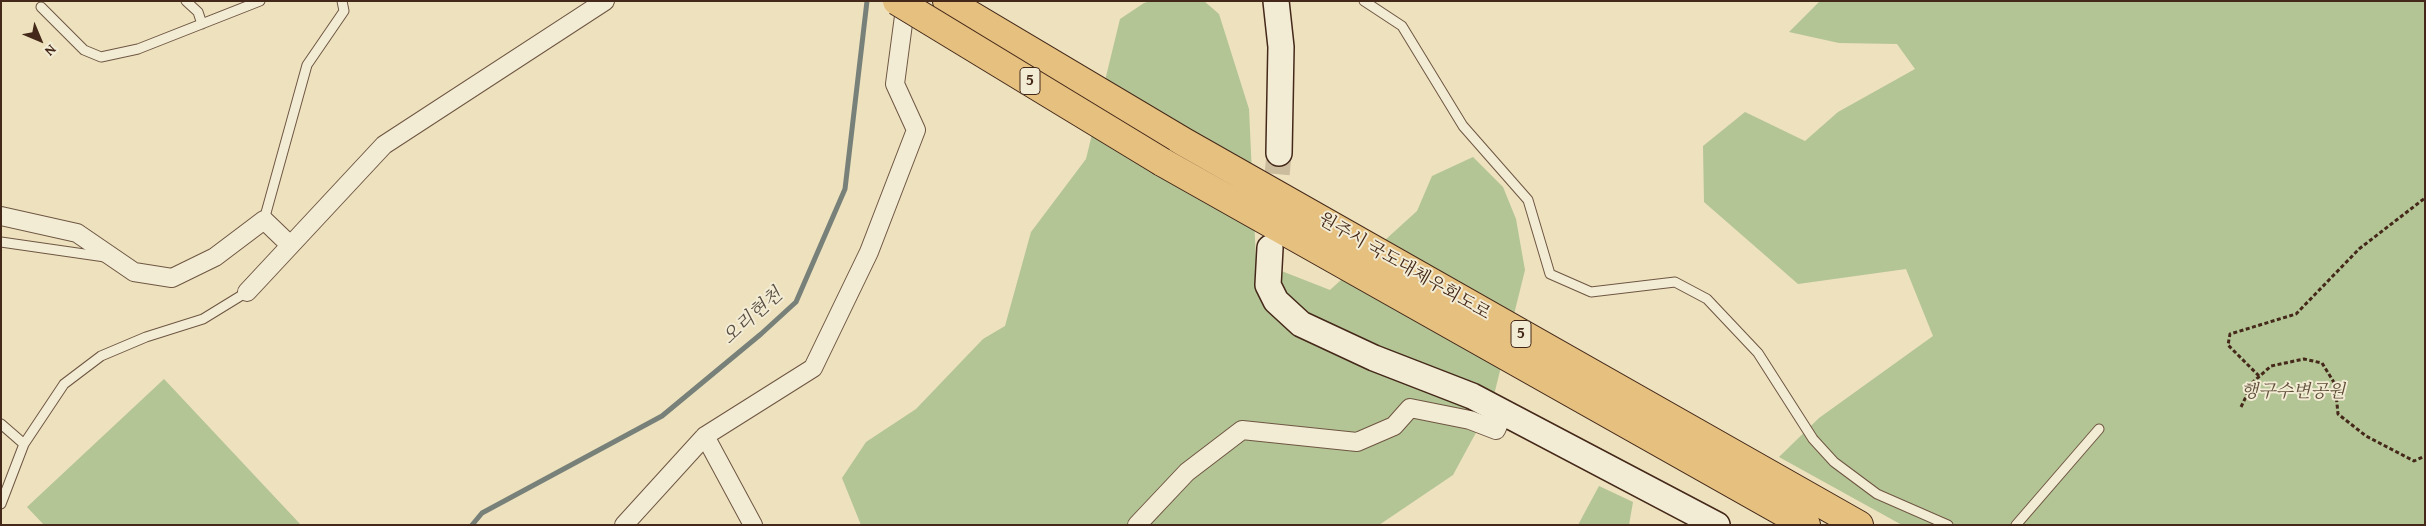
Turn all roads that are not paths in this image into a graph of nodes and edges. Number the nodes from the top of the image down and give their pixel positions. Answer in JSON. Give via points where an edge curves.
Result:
{"nodes":[{"id":1,"x":186,"y":1,"type":"edge"},
{"id":2,"x":260,"y":1,"type":"edge"},
{"id":3,"x":342,"y":1,"type":"edge"},
{"id":4,"x":605,"y":1,"type":"edge"},
{"id":5,"x":898,"y":1,"type":"edge"},
{"id":6,"x":906,"y":1,"type":"edge"},
{"id":7,"x":947,"y":1,"type":"edge"},
{"id":8,"x":1276,"y":1,"type":"edge"},
{"id":9,"x":1364,"y":1,"type":"edge"},
{"id":10,"x":41,"y":7,"type":"dead end"},
{"id":11,"x":202,"y":24,"type":"junction"},
{"id":12,"x":1279,"y":153,"type":"tunnel mouth"},
{"id":13,"x":1,"y":216,"type":"edge"},
{"id":14,"x":264,"y":220,"type":"junction"},
{"id":15,"x":1,"y":242,"type":"edge"},
{"id":16,"x":290,"y":244,"type":"junction"},
{"id":17,"x":1270,"y":248,"type":"dead end"},
{"id":18,"x":113,"y":258,"type":"junction"},
{"id":19,"x":247,"y":292,"type":"joint"},
{"id":20,"x":1504,"y":412,"type":"junction"},
{"id":21,"x":1,"y":424,"type":"edge"},
{"id":22,"x":2099,"y":429,"type":"dead end"},
{"id":23,"x":705,"y":436,"type":"junction"},
{"id":24,"x":24,"y":444,"type":"junction"},
{"id":25,"x":1,"y":504,"type":"edge"},
{"id":26,"x":624,"y":525,"type":"edge"},
{"id":27,"x":753,"y":525,"type":"edge"},
{"id":28,"x":1137,"y":525,"type":"edge"},
{"id":29,"x":1717,"y":525,"type":"edge"},
{"id":30,"x":1806,"y":525,"type":"edge"},
{"id":31,"x":1859,"y":525,"type":"edge"},
{"id":32,"x":1948,"y":525,"type":"edge"},
{"id":33,"x":2016,"y":525,"type":"edge"}],
"edges":[{"from":1,"to":11,"type":"lane","via":[[198,12]]},
{"from":2,"to":11,"type":"lane"},
{"from":3,"to":14,"type":"lane","via":[[344,11],[307,65]]},
{"from":4,"to":16,"type":"street","via":[[384,145]]},
{"from":5,"to":30,"type":"highway","name":"원주시 국도대체우회도로","number":"5","bridge":true,"via":[[1162,162]]},
{"from":6,"to":23,"type":"street","via":[[895,84],[916,130],[869,252],[814,368]]},
{"from":7,"to":31,"type":"highway","name":"원주시 국도대체우회도로","number":"5","via":[[1184,142]]},
{"from":8,"to":12,"type":"street","via":[[1281,47]]},
{"from":9,"to":32,"type":"lane","via":[[1402,26],[1464,126],[1528,200],[1550,274],[1591,292],[1675,282],[1707,299],[1758,353],[1813,439],[1834,462],[1877,494]]},
{"from":10,"to":11,"type":"lane","via":[[84,50],[101,57],[138,49]]},
{"from":13,"to":18,"type":"street","via":[[77,234]]},
{"from":14,"to":16,"type":"street"},
{"from":14,"to":18,"type":"street","via":[[215,258],[172,278],[134,272]]},
{"from":15,"to":18,"type":"lane"},
{"from":16,"to":19,"type":"street"},
{"from":17,"to":20,"type":"street","via":[[1268,285],[1276,302],[1300,324]]},
{"from":19,"to":24,"type":"lane","via":[[203,319],[146,337],[101,356],[64,384]]},
{"from":20,"to":28,"type":"street","via":[[1496,430],[1470,420],[1410,408],[1394,426],[1357,442],[1242,430],[1188,472]]},
{"from":20,"to":29,"type":"street"},
{"from":21,"to":24,"type":"lane"},
{"from":22,"to":33,"type":"lane"},
{"from":23,"to":26,"type":"street"},
{"from":23,"to":27,"type":"street"},
{"from":24,"to":25,"type":"lane"}]}
